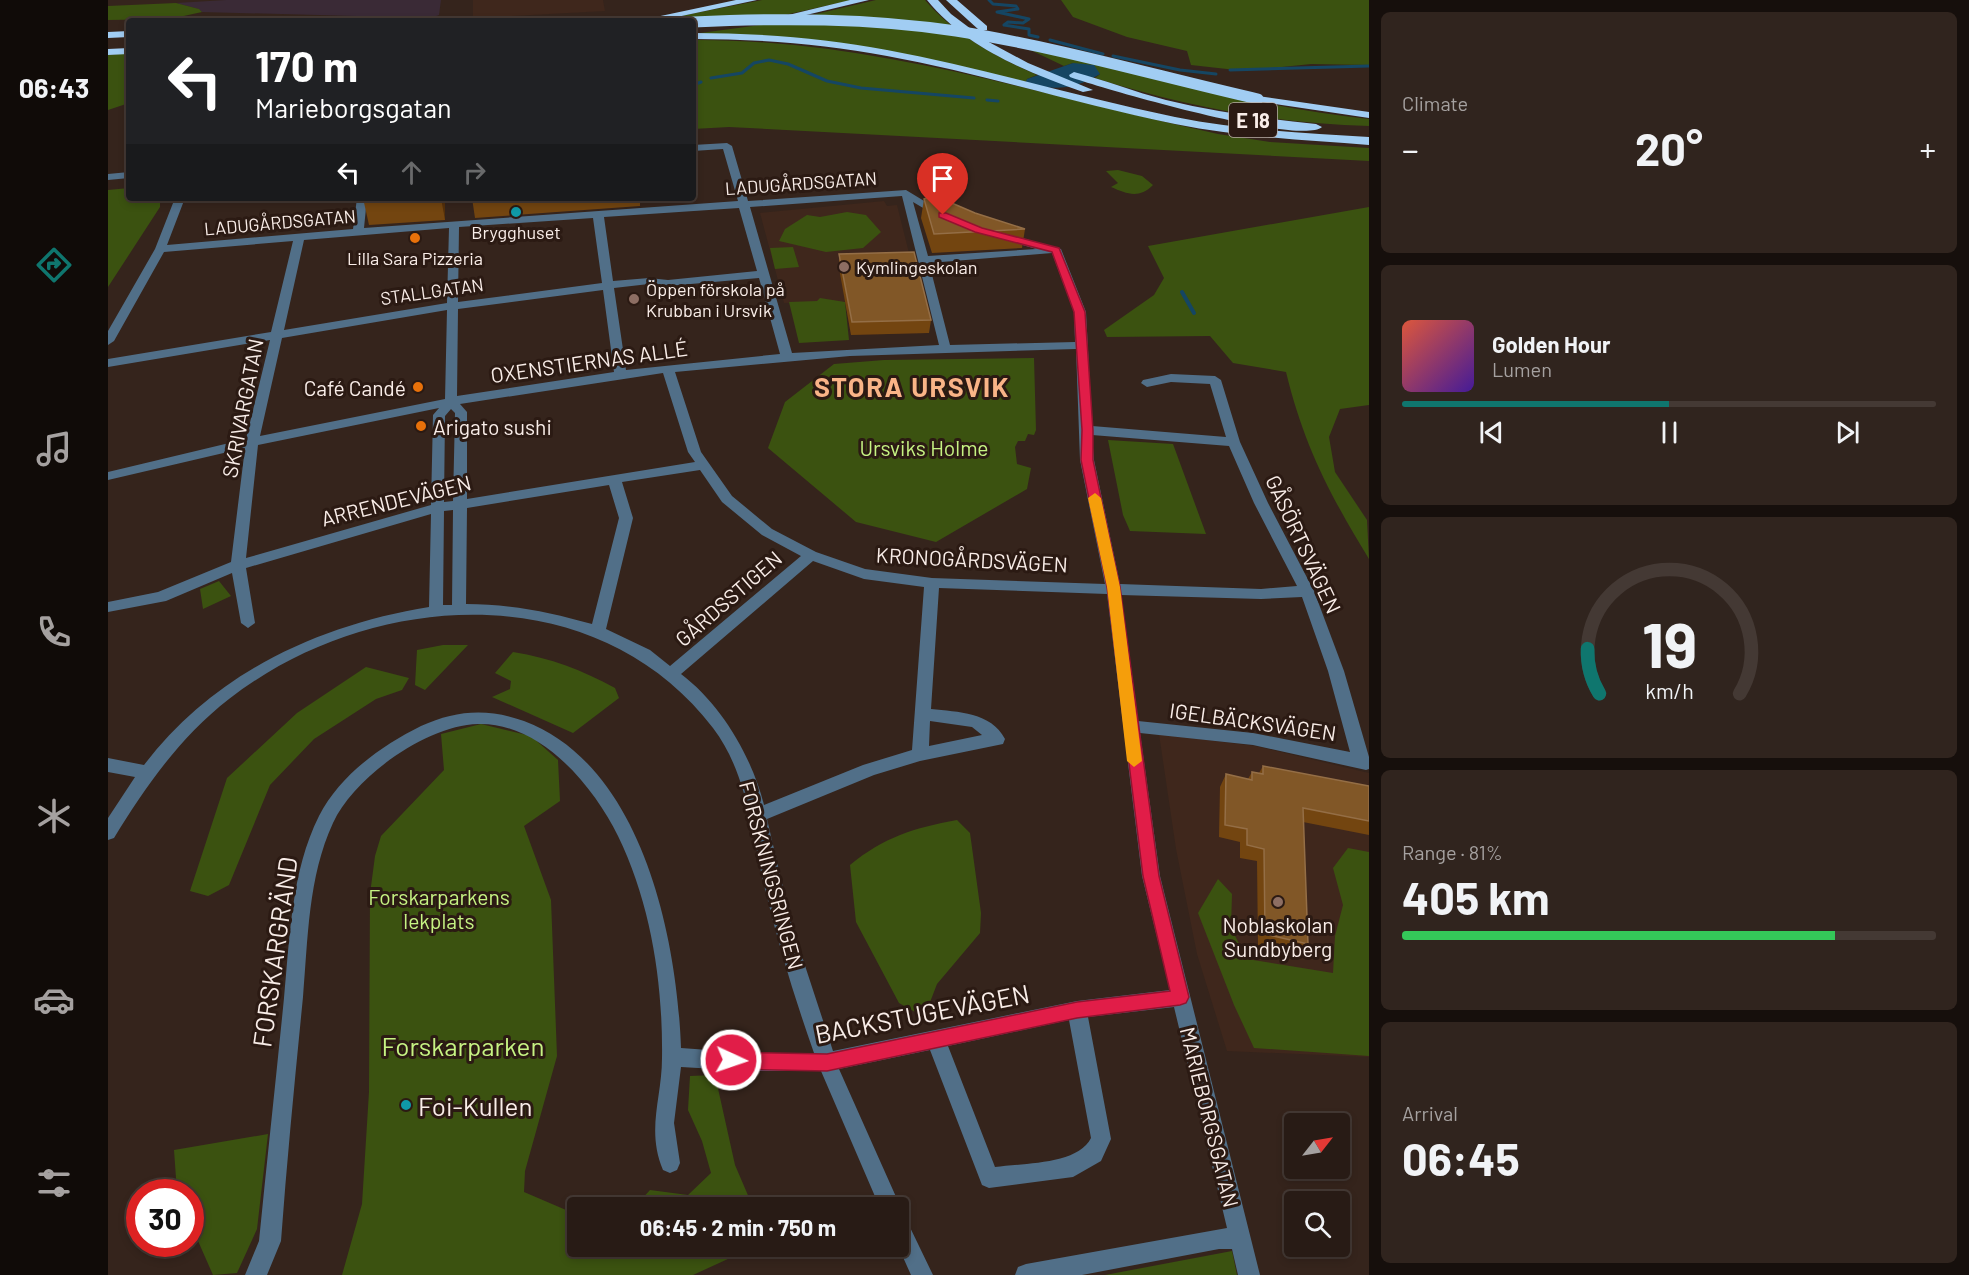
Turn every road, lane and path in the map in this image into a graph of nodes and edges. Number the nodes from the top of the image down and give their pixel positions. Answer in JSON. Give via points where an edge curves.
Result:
{"nodes":[{"id":1,"x":752,"y":0,"type":"edge"},
{"id":2,"x":864,"y":0,"type":"edge"},
{"id":3,"x":932,"y":0,"type":"edge"},
{"id":4,"x":951,"y":0,"type":"edge"},
{"id":5,"x":658,"y":18,"type":"edge"},
{"id":6,"x":696,"y":22,"type":"edge"},
{"id":7,"x":696,"y":29,"type":"edge"},
{"id":8,"x":108,"y":34,"type":"edge"},
{"id":9,"x":126,"y":34,"type":"edge"},
{"id":10,"x":696,"y":36,"type":"edge"},
{"id":11,"x":126,"y":42,"type":"edge"},
{"id":12,"x":108,"y":43,"type":"edge"},
{"id":13,"x":108,"y":48,"type":"edge"},
{"id":14,"x":126,"y":49,"type":"edge"},
{"id":15,"x":126,"y":49,"type":"edge"},
{"id":16,"x":108,"y":52,"type":"edge"},
{"id":17,"x":1133,"y":103,"type":"junction"},
{"id":18,"x":1369,"y":115,"type":"edge"},
{"id":19,"x":1369,"y":130,"type":"edge"},
{"id":20,"x":1369,"y":141,"type":"edge"},
{"id":21,"x":696,"y":148,"type":"edge"},
{"id":22,"x":126,"y":175,"type":"edge"},
{"id":23,"x":108,"y":177,"type":"edge"},
{"id":24,"x":906,"y":193,"type":"junction"},
{"id":25,"x":179,"y":201,"type":"edge"},
{"id":26,"x":362,"y":201,"type":"edge"},
{"id":27,"x":742,"y":203,"type":"junction"},
{"id":28,"x":648,"y":204,"type":"edge"},
{"id":29,"x":598,"y":213,"type":"junction"},
{"id":30,"x":952,"y":219,"type":"edge"},
{"id":31,"x":454,"y":225,"type":"junction"},
{"id":32,"x":358,"y":232,"type":"junction"},
{"id":33,"x":989,"y":232,"type":"edge"},
{"id":34,"x":299,"y":238,"type":"junction"},
{"id":35,"x":160,"y":249,"type":"junction"},
{"id":36,"x":1057,"y":252,"type":"junction"},
{"id":37,"x":924,"y":260,"type":"junction"},
{"id":38,"x":763,"y":274,"type":"junction"},
{"id":39,"x":608,"y":286,"type":"junction"},
{"id":40,"x":452,"y":306,"type":"junction"},
{"id":41,"x":278,"y":333,"type":"junction"},
{"id":42,"x":108,"y":341,"type":"edge"},
{"id":43,"x":1083,"y":345,"type":"junction"},
{"id":44,"x":945,"y":346,"type":"junction"},
{"id":45,"x":787,"y":357,"type":"junction"},
{"id":46,"x":108,"y":363,"type":"edge"},
{"id":47,"x":668,"y":369,"type":"junction"},
{"id":48,"x":621,"y":375,"type":"junction"},
{"id":49,"x":1147,"y":383,"type":"dead end"},
{"id":50,"x":451,"y":400,"type":"junction"},
{"id":51,"x":1088,"y":430,"type":"junction"},
{"id":52,"x":461,"y":432,"type":"junction"},
{"id":53,"x":440,"y":435,"type":"junction"},
{"id":54,"x":252,"y":441,"type":"junction"},
{"id":55,"x":1234,"y":442,"type":"junction"},
{"id":56,"x":702,"y":465,"type":"junction"},
{"id":57,"x":108,"y":476,"type":"edge"},
{"id":58,"x":614,"y":478,"type":"junction"},
{"id":59,"x":459,"y":504,"type":"junction"},
{"id":60,"x":437,"y":508,"type":"junction"},
{"id":61,"x":811,"y":555,"type":"junction"},
{"id":62,"x":238,"y":565,"type":"junction"},
{"id":63,"x":932,"y":583,"type":"junction"},
{"id":64,"x":1113,"y":587,"type":"junction"},
{"id":65,"x":1307,"y":591,"type":"junction"},
{"id":66,"x":108,"y":607,"type":"edge"},
{"id":67,"x":459,"y":609,"type":"junction"},
{"id":68,"x":435,"y":610,"type":"junction"},
{"id":69,"x":248,"y":623,"type":"dead end"},
{"id":70,"x":598,"y":629,"type":"junction"},
{"id":71,"x":672,"y":674,"type":"junction"},
{"id":72,"x":924,"y":714,"type":"junction"},
{"id":73,"x":1131,"y":726,"type":"junction"},
{"id":74,"x":920,"y":754,"type":"junction"},
{"id":75,"x":1364,"y":763,"type":"edge"},
{"id":76,"x":108,"y":765,"type":"edge"},
{"id":77,"x":147,"y":772,"type":"junction"},
{"id":78,"x":759,"y":815,"type":"junction"},
{"id":79,"x":108,"y":833,"type":"edge"},
{"id":80,"x":1180,"y":997,"type":"junction"},
{"id":81,"x":1077,"y":1010,"type":"junction"},
{"id":82,"x":934,"y":1038,"type":"junction"},
{"id":83,"x":672,"y":1057,"type":"junction"},
{"id":84,"x":827,"y":1062,"type":"junction"},
{"id":85,"x":670,"y":1163,"type":"dead end"},
{"id":86,"x":886,"y":1197,"type":"edge"},
{"id":87,"x":1240,"y":1239,"type":"junction"},
{"id":88,"x":909,"y":1247,"type":"edge"},
{"id":89,"x":256,"y":1275,"type":"edge"},
{"id":90,"x":922,"y":1275,"type":"edge"},
{"id":91,"x":1026,"y":1275,"type":"edge"},
{"id":92,"x":1249,"y":1275,"type":"edge"}],
"edges":[{"from":1,"to":5,"type":"highway"},
{"from":2,"to":7,"type":"highway","via":[[798,15]]},
{"from":3,"to":17,"type":"highway","number":"E 18","bridge":true,"via":[[968,33],[1013,60],[1059,80]]},
{"from":4,"to":17,"type":"highway","number":"E 18","bridge":true,"via":[[978,25],[1027,54]]},
{"from":6,"to":18,"type":"highway","bridge":true,"via":[[816,19],[940,29],[1030,44],[1258,99]]},
{"from":8,"to":9,"type":"highway"},
{"from":10,"to":17,"type":"highway","via":[[789,39],[897,54]]},
{"from":11,"to":12,"type":"highway"},
{"from":13,"to":14,"type":"highway"},
{"from":15,"to":16,"type":"highway"},
{"from":17,"to":19,"type":"highway","number":"E 18"},
{"from":17,"to":20,"type":"highway","via":[[1230,130]]},
{"from":21,"to":27,"type":"street","via":[[727,146]]},
{"from":22,"to":23,"type":"street"},
{"from":24,"to":27,"type":"street","name":"LADUGÅRDSGATAN"},
{"from":24,"to":30,"type":"street"},
{"from":24,"to":37,"type":"street"},
{"from":25,"to":35,"type":"street"},
{"from":26,"to":32,"type":"street"},
{"from":27,"to":28,"type":"street","name":"LADUGÅRDSGATAN"},
{"from":27,"to":38,"type":"street"},
{"from":28,"to":29,"type":"street","name":"LADUGÅRDSGATAN"},
{"from":29,"to":31,"type":"street","name":"LADUGÅRDSGATAN"},
{"from":29,"to":39,"type":"street"},
{"from":31,"to":32,"type":"street","name":"LADUGÅRDSGATAN"},
{"from":31,"to":40,"type":"street"},
{"from":32,"to":34,"type":"street","name":"LADUGÅRDSGATAN"},
{"from":33,"to":36,"type":"street"},
{"from":34,"to":35,"type":"street","name":"LADUGÅRDSGATAN"},
{"from":34,"to":41,"type":"street","name":"SKRIVARGATAN"},
{"from":35,"to":42,"type":"street"},
{"from":36,"to":37,"type":"street"},
{"from":36,"to":43,"type":"street","name":"MARIEBORGSGATAN","via":[[1080,312]]},
{"from":37,"to":44,"type":"street"},
{"from":38,"to":39,"type":"street","name":"STALLGATAN"},
{"from":38,"to":45,"type":"street"},
{"from":39,"to":40,"type":"street","name":"STALLGATAN"},
{"from":39,"to":48,"type":"street"},
{"from":40,"to":41,"type":"street","name":"STALLGATAN"},
{"from":40,"to":50,"type":"street"},
{"from":41,"to":46,"type":"street","name":"STALLGATAN"},
{"from":41,"to":54,"type":"street","name":"SKRIVARGATAN"},
{"from":43,"to":44,"type":"street","name":"OXENSTIERNAS ALLÉ"},
{"from":43,"to":51,"type":"street","name":"MARIEBORGSGATAN"},
{"from":44,"to":45,"type":"street","name":"OXENSTIERNAS ALLÉ"},
{"from":45,"to":47,"type":"street","name":"OXENSTIERNAS ALLÉ"},
{"from":47,"to":48,"type":"street","name":"OXENSTIERNAS ALLÉ"},
{"from":47,"to":56,"type":"street","name":"KRONOGÅRDSVÄGEN"},
{"from":48,"to":50,"type":"street","name":"OXENSTIERNAS ALLÉ"},
{"from":49,"to":55,"type":"street","name":"GÅSÖRTSVÄGEN","via":[[1171,378],[1215,380]]},
{"from":50,"to":52,"type":"street","via":[[461,412]]},
{"from":50,"to":53,"type":"street","via":[[439,415]]},
{"from":50,"to":54,"type":"street","name":"OXENSTIERNAS ALLÉ"},
{"from":51,"to":55,"type":"street"},
{"from":51,"to":64,"type":"street","name":"MARIEBORGSGATAN","via":[[1087,460]]},
{"from":52,"to":53,"type":"street"},
{"from":52,"to":59,"type":"street"},
{"from":53,"to":60,"type":"street"},
{"from":54,"to":57,"type":"street","name":"OXENSTIERNAS ALLÉ"},
{"from":54,"to":62,"type":"street","name":"SKRIVARGATAN"},
{"from":55,"to":65,"type":"street","name":"GÅSÖRTSVÄGEN"},
{"from":56,"to":58,"type":"street","name":"ARRENDEVÄGEN"},
{"from":56,"to":61,"type":"street","name":"KRONOGÅRDSVÄGEN","via":[[727,499],[751,519]]},
{"from":58,"to":59,"type":"street","name":"ARRENDEVÄGEN"},
{"from":58,"to":70,"type":"street","via":[[626,518]]},
{"from":59,"to":60,"type":"street","name":"ARRENDEVÄGEN"},
{"from":59,"to":67,"type":"street"},
{"from":60,"to":62,"type":"street","name":"ARRENDEVÄGEN"},
{"from":60,"to":68,"type":"street"},
{"from":61,"to":63,"type":"street","name":"KRONOGÅRDSVÄGEN","via":[[864,574]]},
{"from":61,"to":71,"type":"street","name":"GÅRDSSTIGEN"},
{"from":62,"to":66,"type":"street","name":"ARRENDEVÄGEN","via":[[161,597]]},
{"from":62,"to":69,"type":"street","name":"SKRIVARGATAN"},
{"from":63,"to":64,"type":"street","name":"KRONOGÅRDSVÄGEN"},
{"from":63,"to":72,"type":"street"},
{"from":64,"to":65,"type":"street","name":"KRONOGÅRDSVÄGEN","via":[[1261,594]]},
{"from":64,"to":73,"type":"street","name":"MARIEBORGSGATAN"},
{"from":65,"to":75,"type":"street","name":"GÅSÖRTSVÄGEN"},
{"from":67,"to":68,"type":"street","name":"FORSKNINGSRINGEN"},
{"from":67,"to":70,"type":"street","name":"FORSKNINGSRINGEN","via":[[546,616]]},
{"from":68,"to":77,"type":"street","name":"FORSKNINGSRINGEN","via":[[347,630],[272,662],[201,712]]},
{"from":70,"to":71,"type":"street","name":"FORSKNINGSRINGEN"},
{"from":71,"to":78,"type":"street","name":"FORSKNINGSRINGEN","via":[[699,698],[726,732],[747,775]]},
{"from":72,"to":74,"type":"street"},
{"from":72,"to":74,"type":"street","via":[[976,721],[997,739]]},
{"from":73,"to":75,"type":"street","name":"IGELBÄCKSVÄGEN","via":[[1249,739]]},
{"from":73,"to":80,"type":"street","name":"MARIEBORGSGATAN","via":[[1151,876]]},
{"from":74,"to":78,"type":"street","via":[[869,770]]},
{"from":76,"to":77,"type":"street"},
{"from":77,"to":79,"type":"street","name":"FORSKNINGSRINGEN"},
{"from":78,"to":84,"type":"street","name":"FORSKNINGSRINGEN","via":[[770,876]]},
{"from":80,"to":81,"type":"street","name":"BACKSTUGEVÄGEN"},
{"from":80,"to":87,"type":"street","name":"MARIEBORGSGATAN"},
{"from":81,"to":82,"type":"street","name":"BACKSTUGEVÄGEN"},
{"from":81,"to":82,"type":"street","via":[[1101,1139],[1094,1154],[1073,1167],[989,1178]]},
{"from":82,"to":84,"type":"street","name":"BACKSTUGEVÄGEN"},
{"from":83,"to":84,"type":"street","name":"BACKSTUGEVÄGEN"},
{"from":83,"to":85,"type":"street","name":"FORSKARGRÄND","via":[[664,1124]]},
{"from":83,"to":89,"type":"street","name":"FORSKARGRÄND","via":[[665,975],[644,877],[623,830],[595,786],[565,752],[528,727],[490,717],[439,724],[376,761],[339,799],[318,840],[303,908],[270,1241]]},
{"from":84,"to":86,"type":"street","name":"FORSKNINGSRINGEN"},
{"from":87,"to":91,"type":"street","via":[[1219,1238]]},
{"from":87,"to":92,"type":"street","name":"MARIEBORGSGATAN"},
{"from":88,"to":90,"type":"street"}]}
